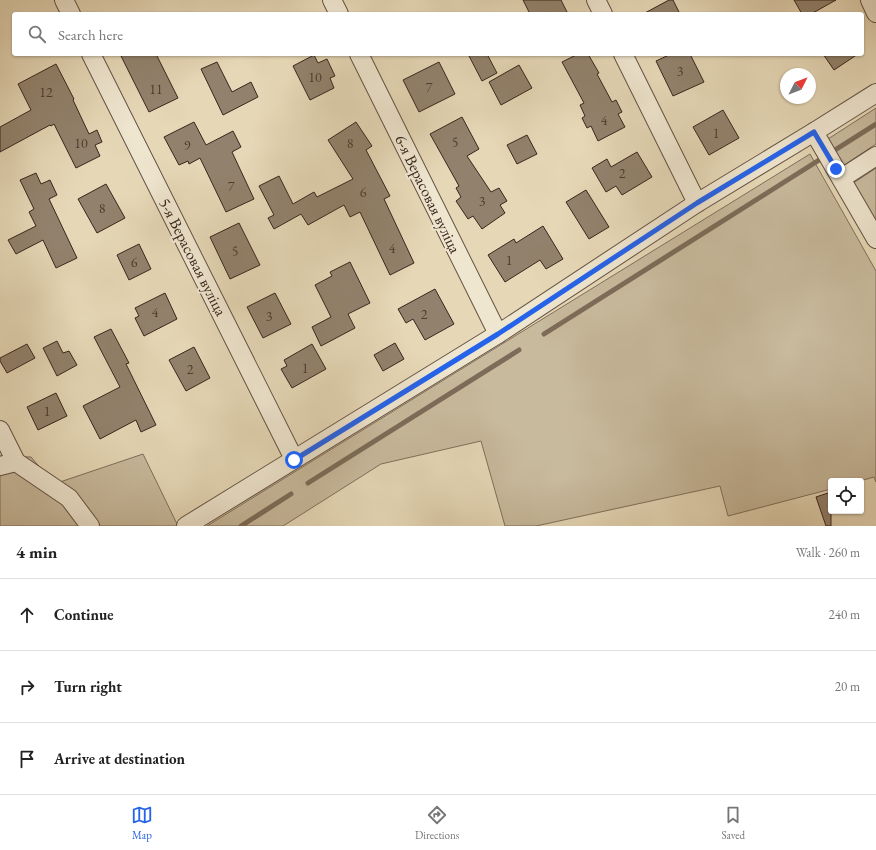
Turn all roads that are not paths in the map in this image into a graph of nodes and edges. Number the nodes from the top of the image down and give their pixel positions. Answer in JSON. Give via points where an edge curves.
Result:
{"nodes":[{"id":1,"x":64,"y":0,"type":"edge"},
{"id":2,"x":332,"y":0,"type":"edge"},
{"id":3,"x":596,"y":0,"type":"edge"},
{"id":4,"x":870,"y":0,"type":"edge"},
{"id":5,"x":70,"y":12,"type":"edge"},
{"id":6,"x":338,"y":12,"type":"edge"},
{"id":7,"x":602,"y":12,"type":"edge"},
{"id":8,"x":876,"y":12,"type":"edge"},
{"id":9,"x":92,"y":56,"type":"edge"},
{"id":10,"x":360,"y":56,"type":"edge"},
{"id":11,"x":624,"y":56,"type":"edge"},
{"id":12,"x":876,"y":93,"type":"edge"},
{"id":13,"x":818,"y":138,"type":"junction"},
{"id":14,"x":876,"y":156,"type":"edge"},
{"id":15,"x":839,"y":174,"type":"junction"},
{"id":16,"x":697,"y":203,"type":"junction"},
{"id":17,"x":876,"y":239,"type":"edge"},
{"id":18,"x":498,"y":334,"type":"junction"},
{"id":19,"x":0,"y":430,"type":"edge"},
{"id":20,"x":294,"y":460,"type":"junction"},
{"id":21,"x":8,"y":464,"type":"edge"},
{"id":22,"x":90,"y":526,"type":"edge"},
{"id":23,"x":186,"y":526,"type":"edge"}],
"edges":[{"from":1,"to":5,"type":"street"},
{"from":2,"to":6,"type":"street"},
{"from":3,"to":7,"type":"street"},
{"from":4,"to":8,"type":"street"},
{"from":9,"to":20,"type":"street","name":"5-я Верасовая вуліца"},
{"from":10,"to":18,"type":"street","name":"6-я Верасовая вуліца"},
{"from":11,"to":16,"type":"street"},
{"from":12,"to":13,"type":"street"},
{"from":13,"to":15,"type":"street"},
{"from":13,"to":16,"type":"street"},
{"from":14,"to":15,"type":"street"},
{"from":15,"to":17,"type":"street"},
{"from":16,"to":18,"type":"street"},
{"from":18,"to":20,"type":"street"},
{"from":19,"to":21,"type":"street"},
{"from":20,"to":23,"type":"street"},
{"from":21,"to":22,"type":"street","via":[[69,498]]}]}
